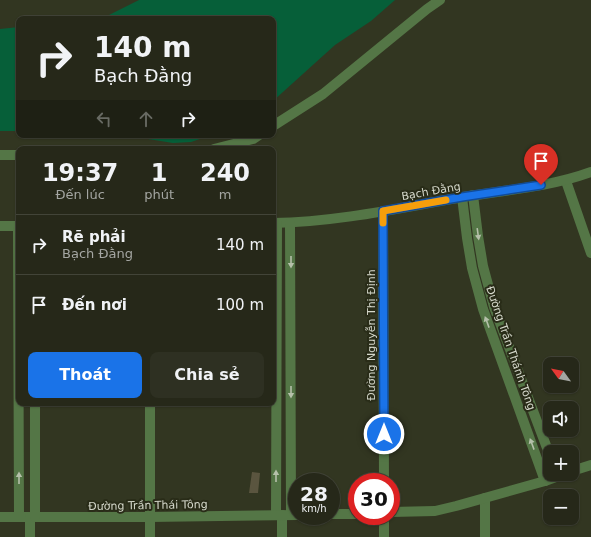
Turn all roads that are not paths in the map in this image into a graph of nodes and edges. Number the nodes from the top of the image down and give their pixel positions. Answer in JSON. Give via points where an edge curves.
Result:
{"nodes":[{"id":1,"x":440,"y":0,"type":"edge"},
{"id":2,"x":276,"y":124,"type":"edge"},
{"id":3,"x":254,"y":138,"type":"edge"},
{"id":4,"x":226,"y":146,"type":"edge"},
{"id":5,"x":0,"y":155,"type":"edge"},
{"id":6,"x":16,"y":155,"type":"edge"},
{"id":7,"x":591,"y":172,"type":"edge"},
{"id":8,"x":566,"y":181,"type":"junction"},
{"id":9,"x":468,"y":196,"type":"junction"},
{"id":10,"x":383,"y":211,"type":"junction"},
{"id":11,"x":276,"y":223,"type":"edge"},
{"id":12,"x":290,"y":223,"type":"junction"},
{"id":13,"x":0,"y":226,"type":"edge"},
{"id":14,"x":16,"y":226,"type":"edge"},
{"id":15,"x":276,"y":247,"type":"edge"},
{"id":16,"x":591,"y":253,"type":"edge"},
{"id":17,"x":19,"y":406,"type":"edge"},
{"id":18,"x":35,"y":406,"type":"edge"},
{"id":19,"x":150,"y":406,"type":"edge"},
{"id":20,"x":546,"y":445,"type":"edge"},
{"id":21,"x":591,"y":465,"type":"edge"},
{"id":22,"x":579,"y":469,"type":"edge"},
{"id":23,"x":384,"y":473,"type":"edge"},
{"id":24,"x":543,"y":475,"type":"edge"},
{"id":25,"x":545,"y":481,"type":"edge"},
{"id":26,"x":485,"y":498,"type":"junction"},
{"id":27,"x":400,"y":512,"type":"edge"},
{"id":28,"x":287,"y":515,"type":"edge"},
{"id":29,"x":0,"y":517,"type":"edge"},
{"id":30,"x":19,"y":517,"type":"junction"},
{"id":31,"x":32,"y":517,"type":"junction"},
{"id":32,"x":150,"y":517,"type":"junction"},
{"id":33,"x":384,"y":525,"type":"edge"},
{"id":34,"x":30,"y":537,"type":"edge"},
{"id":35,"x":150,"y":537,"type":"edge"},
{"id":36,"x":282,"y":537,"type":"edge"},
{"id":37,"x":384,"y":537,"type":"edge"},
{"id":38,"x":486,"y":537,"type":"edge"}],
"edges":[{"from":1,"to":2,"type":"street","via":[[323,94]]},
{"from":3,"to":4,"type":"street"},
{"from":5,"to":6,"type":"street"},
{"from":7,"to":8,"type":"street","name":"Bạch Đằng"},
{"from":8,"to":9,"type":"street","name":"Bạch Đằng"},
{"from":8,"to":16,"type":"street"},
{"from":9,"to":10,"type":"street","name":"Bạch Đằng"},
{"from":9,"to":20,"type":"street","name":"Đường Trần Thánh Tông","one_way":true,"via":[[494,307]]},
{"from":24,"to":9,"type":"street","name":"Đường Trần Thánh Tông","one_way":true,"via":[[483,309],[467,238]]},
{"from":10,"to":12,"type":"street","name":"Bạch Đằng"},
{"from":10,"to":23,"type":"street","name":"Đường Nguyễn Thị Định"},
{"from":11,"to":12,"type":"street","name":"Bạch Đằng"},
{"from":12,"to":28,"type":"street","one_way":true},
{"from":13,"to":14,"type":"street"},
{"from":28,"to":15,"type":"street","one_way":true},
{"from":30,"to":17,"type":"street","one_way":true},
{"from":18,"to":31,"type":"street"},
{"from":19,"to":32,"type":"street"},
{"from":21,"to":22,"type":"street"},
{"from":25,"to":26,"type":"street"},
{"from":26,"to":27,"type":"street","via":[[435,511]]},
{"from":26,"to":38,"type":"street"},
{"from":28,"to":32,"type":"street","name":"Đường Trần Thái Tông"},
{"from":28,"to":36,"type":"street"},
{"from":29,"to":30,"type":"street","name":"Đường Trần Thái Tông"},
{"from":30,"to":31,"type":"street","name":"Đường Trần Thái Tông"},
{"from":31,"to":32,"type":"street","name":"Đường Trần Thái Tông"},
{"from":31,"to":34,"type":"street"},
{"from":32,"to":35,"type":"street"},
{"from":33,"to":37,"type":"street"}]}
